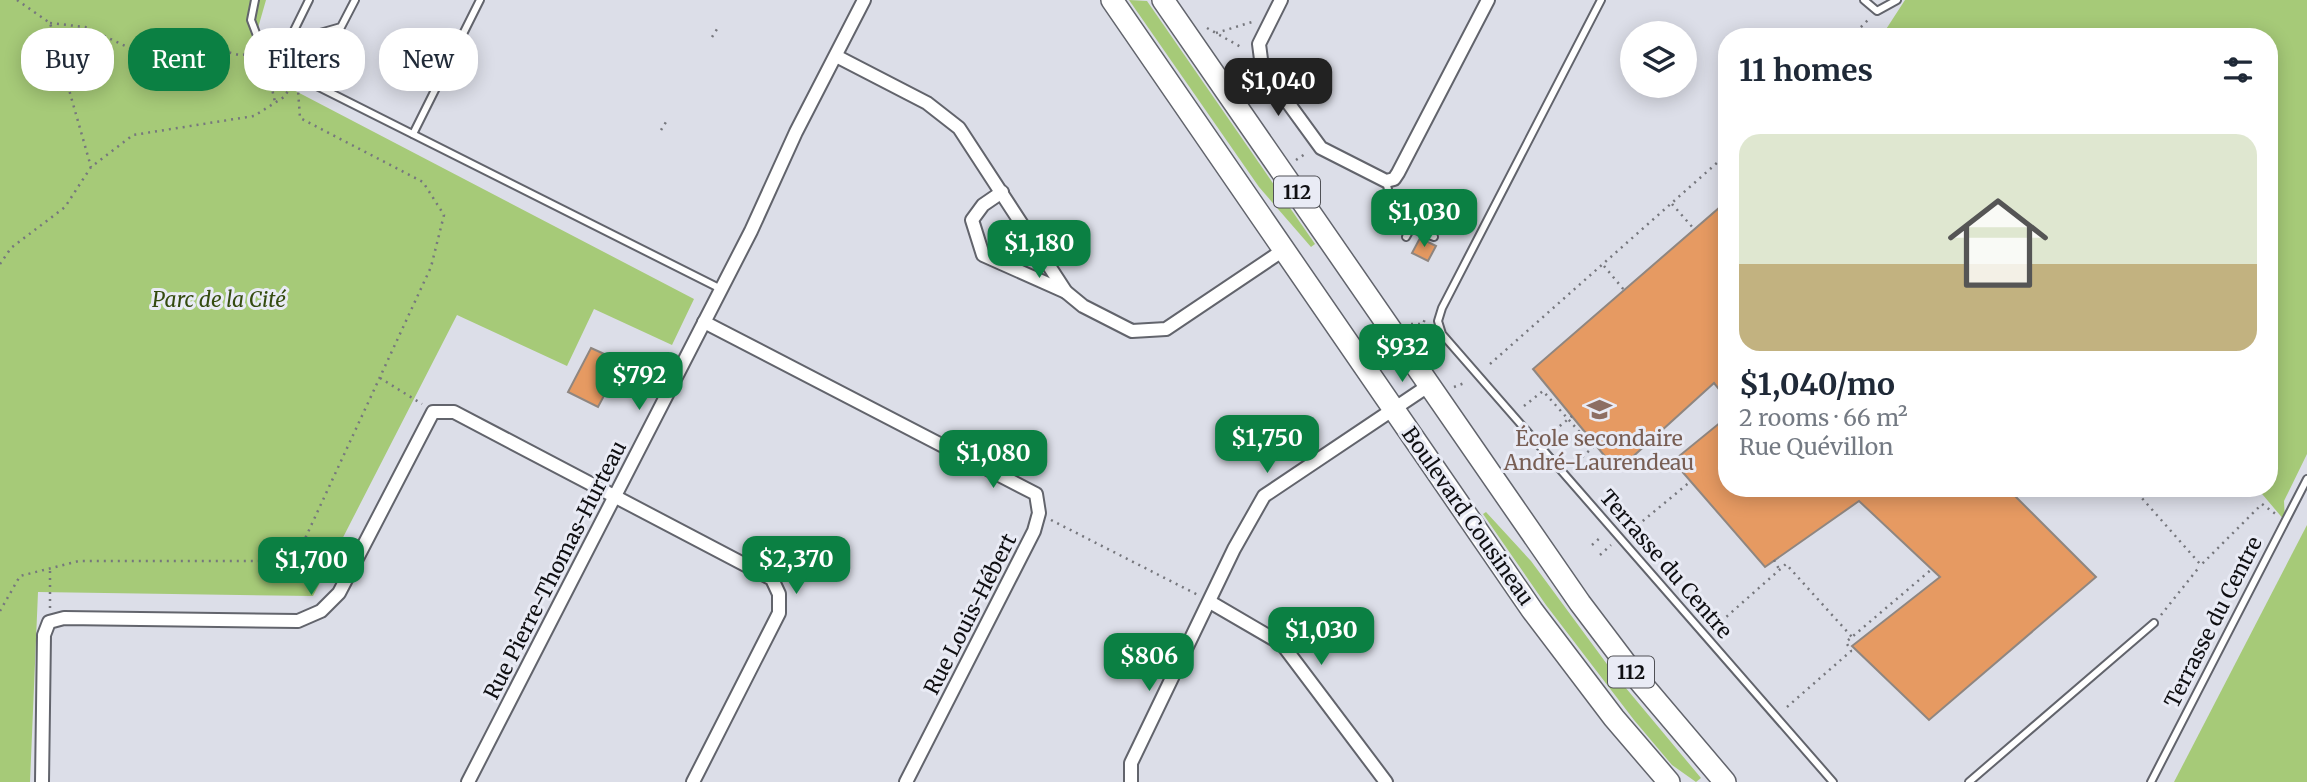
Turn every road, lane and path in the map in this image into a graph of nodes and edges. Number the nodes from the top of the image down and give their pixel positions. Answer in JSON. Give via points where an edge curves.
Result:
{"nodes":[{"id":1,"x":17,"y":0,"type":"edge"},
{"id":2,"x":255,"y":0,"type":"edge"},
{"id":3,"x":309,"y":0,"type":"edge"},
{"id":4,"x":355,"y":0,"type":"edge"},
{"id":5,"x":480,"y":0,"type":"edge"},
{"id":6,"x":864,"y":0,"type":"edge"},
{"id":7,"x":1112,"y":0,"type":"edge"},
{"id":8,"x":1163,"y":0,"type":"edge"},
{"id":9,"x":1281,"y":0,"type":"edge"},
{"id":10,"x":1488,"y":0,"type":"edge"},
{"id":11,"x":1601,"y":0,"type":"edge"},
{"id":12,"x":1864,"y":0,"type":"edge"},
{"id":13,"x":1897,"y":0,"type":"edge"},
{"id":14,"x":1877,"y":11,"type":"junction"},
{"id":15,"x":1252,"y":22,"type":"dead end"},
{"id":16,"x":50,"y":23,"type":"junction"},
{"id":17,"x":1200,"y":24,"type":"dead end"},
{"id":18,"x":719,"y":26,"type":"dead end"},
{"id":19,"x":254,"y":28,"type":"edge"},
{"id":20,"x":295,"y":28,"type":"edge"},
{"id":21,"x":338,"y":28,"type":"edge"},
{"id":22,"x":1860,"y":28,"type":"edge"},
{"id":23,"x":1216,"y":33,"type":"junction"},
{"id":24,"x":712,"y":37,"type":"dead end"},
{"id":25,"x":1241,"y":47,"type":"dead end"},
{"id":26,"x":244,"y":55,"type":"edge"},
{"id":27,"x":836,"y":56,"type":"junction"},
{"id":28,"x":272,"y":91,"type":"edge"},
{"id":29,"x":288,"y":91,"type":"edge"},
{"id":30,"x":299,"y":91,"type":"edge"},
{"id":31,"x":328,"y":91,"type":"edge"},
{"id":32,"x":275,"y":103,"type":"junction"},
{"id":33,"x":666,"y":122,"type":"dead end"},
{"id":34,"x":661,"y":130,"type":"dead end"},
{"id":35,"x":413,"y":134,"type":"junction"},
{"id":36,"x":1305,"y":154,"type":"dead end"},
{"id":37,"x":1294,"y":161,"type":"dead end"},
{"id":38,"x":1718,"y":162,"type":"edge"},
{"id":39,"x":91,"y":167,"type":"junction"},
{"id":40,"x":1387,"y":180,"type":"junction"},
{"id":41,"x":1002,"y":192,"type":"junction"},
{"id":42,"x":1672,"y":204,"type":"junction"},
{"id":43,"x":1411,"y":228,"type":"junction"},
{"id":44,"x":1694,"y":229,"type":"dead end"},
{"id":45,"x":1406,"y":237,"type":"dead end"},
{"id":46,"x":1434,"y":237,"type":"dead end"},
{"id":47,"x":1284,"y":249,"type":"junction"},
{"id":48,"x":0,"y":264,"type":"edge"},
{"id":49,"x":1603,"y":265,"type":"junction"},
{"id":50,"x":721,"y":289,"type":"junction"},
{"id":51,"x":1624,"y":290,"type":"dead end"},
{"id":52,"x":1066,"y":292,"type":"junction"},
{"id":53,"x":704,"y":322,"type":"junction"},
{"id":54,"x":1420,"y":323,"type":"dead end"},
{"id":55,"x":1408,"y":326,"type":"dead end"},
{"id":56,"x":1490,"y":364,"type":"dead end"},
{"id":57,"x":380,"y":378,"type":"junction"},
{"id":58,"x":1468,"y":382,"type":"dead end"},
{"id":59,"x":1428,"y":386,"type":"junction"},
{"id":60,"x":1548,"y":387,"type":"dead end"},
{"id":61,"x":1451,"y":388,"type":"dead end"},
{"id":62,"x":1543,"y":391,"type":"junction"},
{"id":63,"x":1524,"y":407,"type":"dead end"},
{"id":64,"x":1394,"y":410,"type":"junction"},
{"id":65,"x":433,"y":412,"type":"junction"},
{"id":66,"x":1570,"y":418,"type":"junction"},
{"id":67,"x":1549,"y":435,"type":"dead end"},
{"id":68,"x":1574,"y":464,"type":"dead end"},
{"id":69,"x":2307,"y":479,"type":"edge"},
{"id":70,"x":1691,"y":481,"type":"dead end"},
{"id":71,"x":614,"y":496,"type":"junction"},
{"id":72,"x":2141,"y":497,"type":"edge"},
{"id":73,"x":1039,"y":513,"type":"junction"},
{"id":74,"x":2285,"y":521,"type":"junction"},
{"id":75,"x":1633,"y":530,"type":"dead end"},
{"id":76,"x":1774,"y":560,"type":"dead end"},
{"id":77,"x":2201,"y":565,"type":"junction"},
{"id":78,"x":50,"y":568,"type":"junction"},
{"id":79,"x":1932,"y":569,"type":"dead end"},
{"id":80,"x":1780,"y":570,"type":"junction"},
{"id":81,"x":1210,"y":601,"type":"junction"},
{"id":82,"x":0,"y":611,"type":"edge"},
{"id":83,"x":50,"y":622,"type":"junction"},
{"id":84,"x":2154,"y":623,"type":"joint"},
{"id":85,"x":1716,"y":626,"type":"dead end"},
{"id":86,"x":1852,"y":637,"type":"junction"},
{"id":87,"x":1787,"y":707,"type":"dead end"},
{"id":88,"x":42,"y":782,"type":"edge"},
{"id":89,"x":468,"y":782,"type":"edge"},
{"id":90,"x":693,"y":782,"type":"edge"},
{"id":91,"x":906,"y":782,"type":"edge"},
{"id":92,"x":1131,"y":782,"type":"edge"},
{"id":93,"x":1386,"y":782,"type":"edge"},
{"id":94,"x":1669,"y":782,"type":"edge"},
{"id":95,"x":1725,"y":782,"type":"edge"},
{"id":96,"x":1833,"y":782,"type":"edge"},
{"id":97,"x":1969,"y":782,"type":"edge"},
{"id":98,"x":2151,"y":782,"type":"edge"}],
"edges":[{"from":1,"to":16,"type":"path"},
{"from":2,"to":19,"type":"lane"},
{"from":3,"to":20,"type":"lane"},
{"from":4,"to":21,"type":"lane"},
{"from":5,"to":35,"type":"lane"},
{"from":6,"to":27,"type":"street","name":"Rue Pierre-Thomas-Hurteau"},
{"from":7,"to":47,"type":"main road","name":"Boulevard Cousineau","number":"112"},
{"from":8,"to":59,"type":"main road","name":"Boulevard Cousineau","number":"112"},
{"from":9,"to":40,"type":"street","via":[[1259,44],[1262,67],[1317,144]]},
{"from":10,"to":40,"type":"street","via":[[1401,168]]},
{"from":11,"to":96,"type":"lane","name":"Terrasse du Centre","via":[[1442,308],[1438,326]]},
{"from":12,"to":14,"type":"lane"},
{"from":13,"to":14,"type":"lane"},
{"from":14,"to":22,"type":"path"},
{"from":15,"to":23,"type":"path"},
{"from":16,"to":26,"type":"path","via":[[85,27],[136,51],[171,38]]},
{"from":16,"to":39,"type":"path"},
{"from":17,"to":23,"type":"path"},
{"from":18,"to":24,"type":"path"},
{"from":23,"to":25,"type":"path"},
{"from":27,"to":41,"type":"street","via":[[927,103],[959,128]]},
{"from":27,"to":50,"type":"street","name":"Rue Pierre-Thomas-Hurteau"},
{"from":28,"to":32,"type":"path"},
{"from":29,"to":32,"type":"path"},
{"from":30,"to":57,"type":"path","via":[[300,118],[423,182],[444,215],[431,267]]},
{"from":31,"to":35,"type":"lane"},
{"from":32,"to":39,"type":"path","via":[[254,116],[134,135]]},
{"from":33,"to":34,"type":"path"},
{"from":35,"to":50,"type":"lane"},
{"from":36,"to":37,"type":"path"},
{"from":38,"to":42,"type":"path"},
{"from":39,"to":48,"type":"path","via":[[65,207],[11,248]]},
{"from":40,"to":43,"type":"lane","via":[[1394,215]]},
{"from":41,"to":52,"type":"street"},
{"from":41,"to":52,"type":"street","via":[[972,220],[983,255]]},
{"from":42,"to":44,"type":"path"},
{"from":42,"to":49,"type":"path"},
{"from":43,"to":45,"type":"lane"},
{"from":43,"to":46,"type":"lane"},
{"from":47,"to":52,"type":"street","via":[[1166,329],[1132,331]]},
{"from":47,"to":64,"type":"main road","name":"Boulevard Cousineau","number":"112"},
{"from":49,"to":51,"type":"path"},
{"from":49,"to":56,"type":"path"},
{"from":50,"to":53,"type":"street","name":"Rue Pierre-Thomas-Hurteau"},
{"from":53,"to":71,"type":"street","name":"Rue Pierre-Thomas-Hurteau"},
{"from":53,"to":73,"type":"street","via":[[1036,494]]},
{"from":54,"to":55,"type":"path"},
{"from":57,"to":65,"type":"path"},
{"from":57,"to":78,"type":"path","via":[[303,543],[272,561],[79,561]]},
{"from":58,"to":61,"type":"path"},
{"from":59,"to":64,"type":"street"},
{"from":59,"to":95,"type":"main road","name":"Boulevard Cousineau","number":"112","via":[[1608,641]]},
{"from":60,"to":62,"type":"path"},
{"from":62,"to":63,"type":"path"},
{"from":62,"to":66,"type":"path"},
{"from":64,"to":81,"type":"street","via":[[1264,496]]},
{"from":64,"to":94,"type":"main road","name":"Boulevard Cousineau","number":"112","via":[[1559,646]]},
{"from":65,"to":71,"type":"street","via":[[454,412]]},
{"from":65,"to":83,"type":"street","via":[[339,593],[321,611],[298,621],[64,618]]},
{"from":66,"to":67,"type":"path"},
{"from":66,"to":68,"type":"path","via":[[1595,446]]},
{"from":69,"to":74,"type":"lane","name":"Terrasse du Centre"},
{"from":70,"to":75,"type":"path"},
{"from":71,"to":89,"type":"street","name":"Rue Pierre-Thomas-Hurteau"},
{"from":71,"to":90,"type":"street","via":[[772,579],[779,594],[779,613]]},
{"from":72,"to":77,"type":"path"},
{"from":73,"to":81,"type":"path"},
{"from":73,"to":91,"type":"street","name":"Rue Louis-Hébert"},
{"from":74,"to":77,"type":"path","via":[[2262,504]]},
{"from":74,"to":98,"type":"lane","name":"Terrasse du Centre"},
{"from":76,"to":80,"type":"path"},
{"from":77,"to":84,"type":"path"},
{"from":78,"to":82,"type":"path","via":[[20,576]]},
{"from":78,"to":83,"type":"path"},
{"from":79,"to":86,"type":"path"},
{"from":80,"to":85,"type":"path"},
{"from":80,"to":86,"type":"path","via":[[1786,564]]},
{"from":81,"to":92,"type":"street","via":[[1131,763]]},
{"from":81,"to":93,"type":"street","via":[[1282,644]]},
{"from":83,"to":88,"type":"street","via":[[44,635]]},
{"from":84,"to":97,"type":"lane"},
{"from":86,"to":87,"type":"path","via":[[1846,642],[1851,651]]}]}
